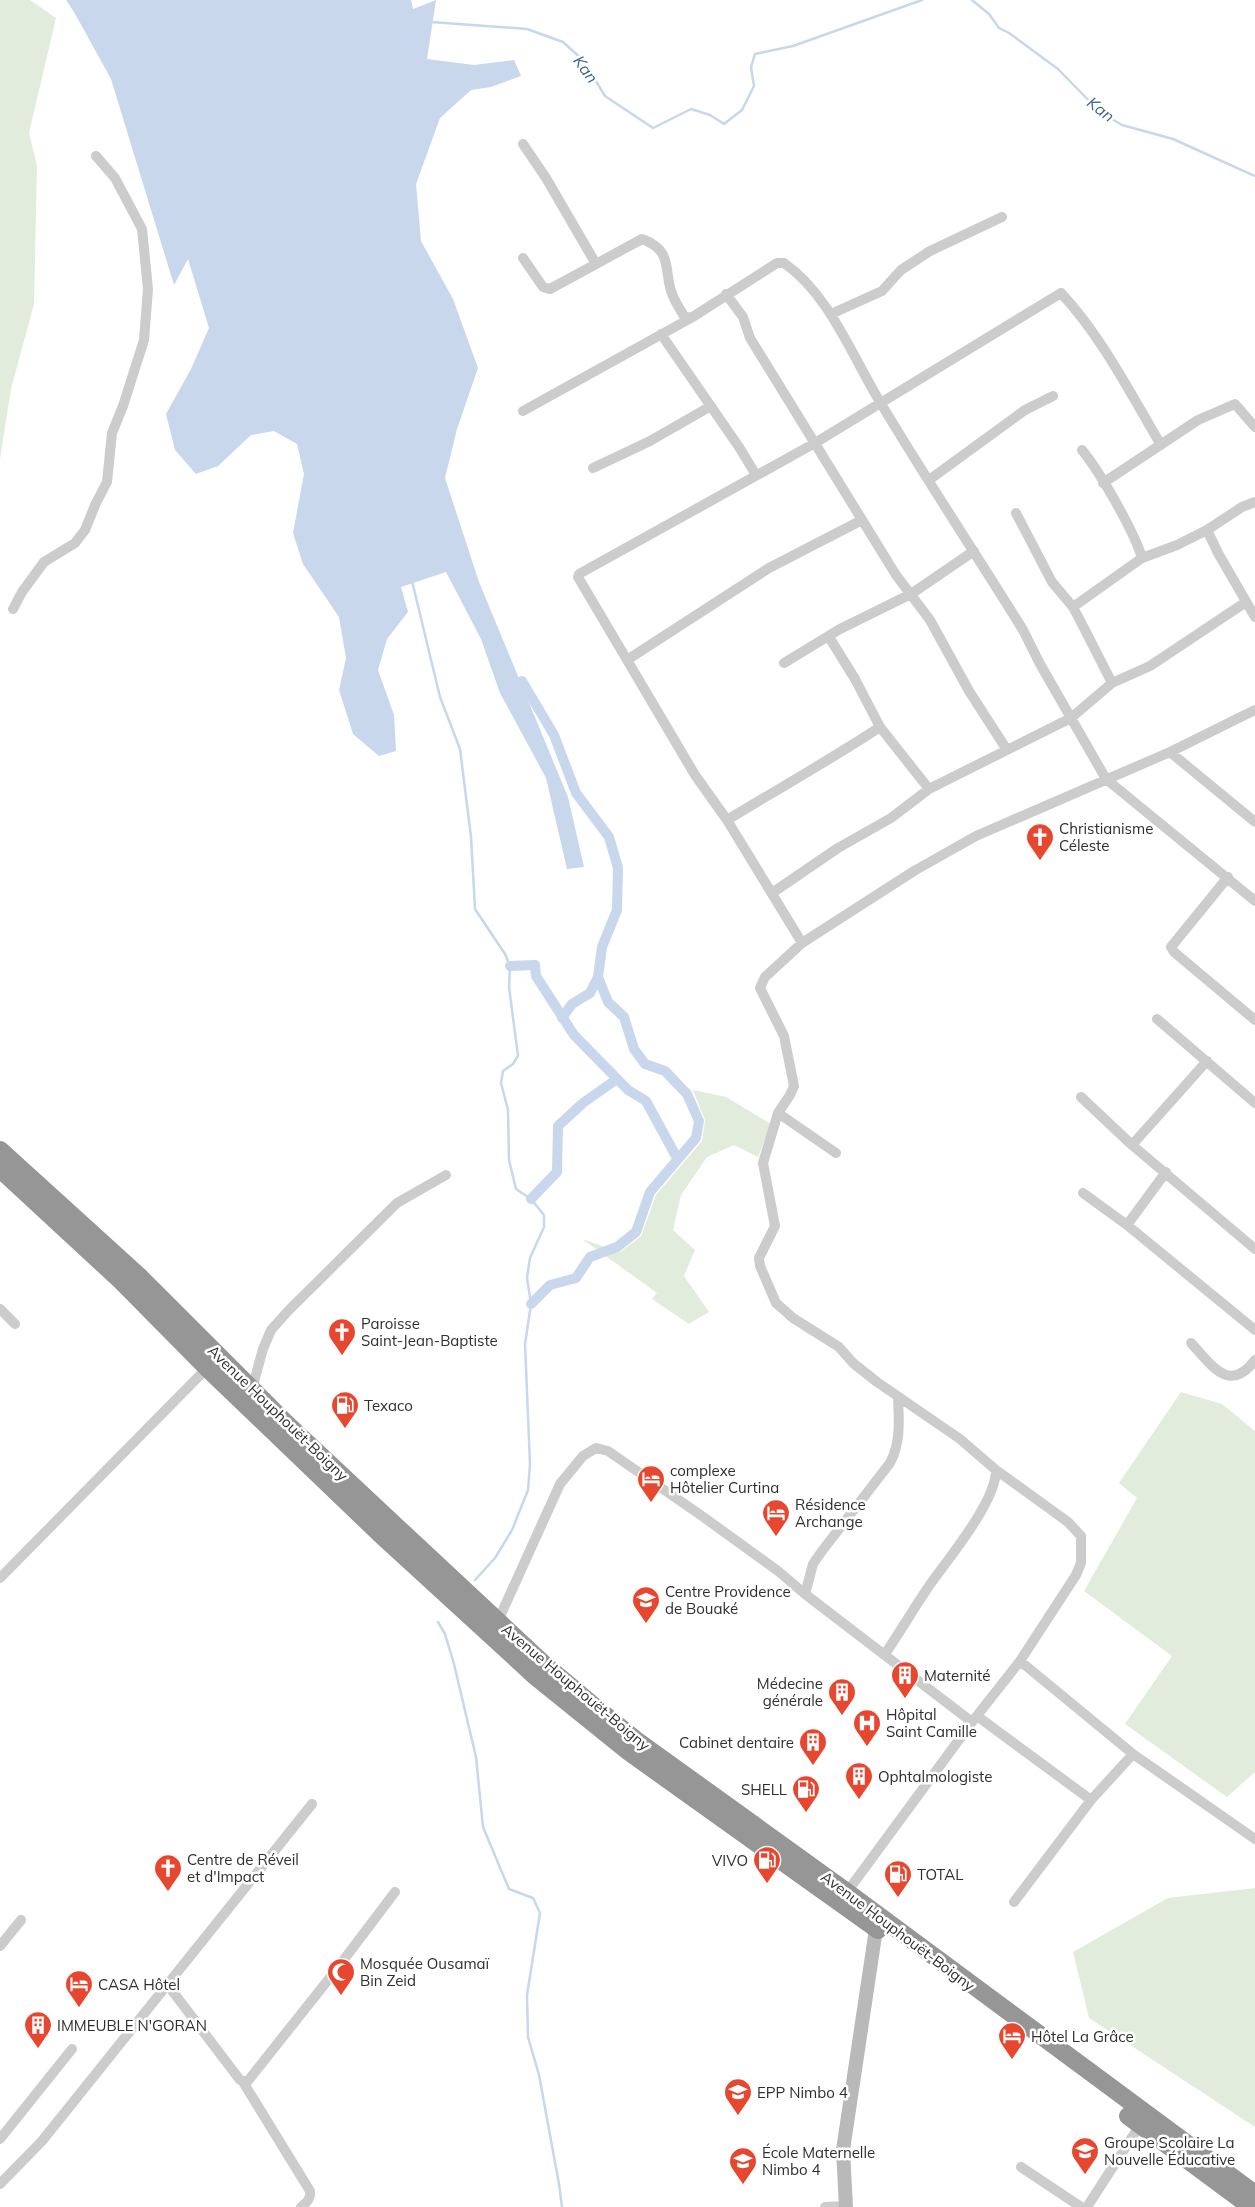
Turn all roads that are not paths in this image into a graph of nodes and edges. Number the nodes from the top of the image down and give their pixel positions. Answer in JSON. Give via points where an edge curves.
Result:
{"nodes":[{"id":1,"x":523,"y":144,"type":"dead end"},
{"id":2,"x":96,"y":156,"type":"dead end"},
{"id":3,"x":1002,"y":217,"type":"dead end"},
{"id":4,"x":523,"y":258,"type":"dead end"},
{"id":5,"x":596,"y":264,"type":"junction"},
{"id":6,"x":726,"y":294,"type":"junction"},
{"id":7,"x":831,"y":314,"type":"junction"},
{"id":8,"x":691,"y":318,"type":"junction"},
{"id":9,"x":661,"y":334,"type":"junction"},
{"id":10,"x":1053,"y":396,"type":"dead end"},
{"id":11,"x":880,"y":402,"type":"junction"},
{"id":12,"x":711,"y":406,"type":"junction"},
{"id":13,"x":523,"y":411,"type":"dead end"},
{"id":14,"x":1255,"y":427,"type":"edge"},
{"id":15,"x":815,"y":443,"type":"junction"},
{"id":16,"x":1161,"y":445,"type":"junction"},
{"id":17,"x":1082,"y":450,"type":"dead end"},
{"id":18,"x":593,"y":468,"type":"dead end"},
{"id":19,"x":756,"y":475,"type":"junction"},
{"id":20,"x":929,"y":480,"type":"junction"},
{"id":21,"x":1103,"y":483,"type":"junction"},
{"id":22,"x":1255,"y":502,"type":"edge"},
{"id":23,"x":1016,"y":513,"type":"dead end"},
{"id":24,"x":862,"y":520,"type":"junction"},
{"id":25,"x":1207,"y":530,"type":"junction"},
{"id":26,"x":974,"y":551,"type":"junction"},
{"id":27,"x":1142,"y":558,"type":"junction"},
{"id":28,"x":911,"y":594,"type":"junction"},
{"id":29,"x":1246,"y":602,"type":"junction"},
{"id":30,"x":13,"y":608,"type":"dead end"},
{"id":31,"x":1072,"y":608,"type":"junction"},
{"id":32,"x":1255,"y":617,"type":"edge"},
{"id":33,"x":829,"y":637,"type":"junction"},
{"id":34,"x":626,"y":660,"type":"junction"},
{"id":35,"x":784,"y":663,"type":"dead end"},
{"id":36,"x":1112,"y":683,"type":"junction"},
{"id":37,"x":1253,"y":714,"type":"edge"},
{"id":38,"x":1071,"y":718,"type":"junction"},
{"id":39,"x":880,"y":727,"type":"junction"},
{"id":40,"x":1008,"y":750,"type":"junction"},
{"id":41,"x":1170,"y":752,"type":"junction"},
{"id":42,"x":1106,"y":779,"type":"junction"},
{"id":43,"x":929,"y":789,"type":"junction"},
{"id":44,"x":727,"y":820,"type":"junction"},
{"id":45,"x":1255,"y":822,"type":"edge"},
{"id":46,"x":1228,"y":878,"type":"junction"},
{"id":47,"x":772,"y":893,"type":"junction"},
{"id":48,"x":1255,"y":901,"type":"edge"},
{"id":49,"x":802,"y":943,"type":"junction"},
{"id":50,"x":1157,"y":1019,"type":"dead end"},
{"id":51,"x":1255,"y":1020,"type":"edge"},
{"id":52,"x":1207,"y":1061,"type":"junction"},
{"id":53,"x":1081,"y":1096,"type":"dead end"},
{"id":54,"x":1255,"y":1103,"type":"edge"},
{"id":55,"x":778,"y":1113,"type":"junction"},
{"id":56,"x":1132,"y":1145,"type":"junction"},
{"id":57,"x":0,"y":1150,"type":"edge"},
{"id":58,"x":836,"y":1153,"type":"dead end"},
{"id":59,"x":0,"y":1169,"type":"edge"},
{"id":60,"x":1166,"y":1172,"type":"junction"},
{"id":61,"x":446,"y":1175,"type":"dead end"},
{"id":62,"x":1083,"y":1193,"type":"dead end"},
{"id":63,"x":1127,"y":1225,"type":"junction"},
{"id":64,"x":1255,"y":1249,"type":"edge"},
{"id":65,"x":0,"y":1309,"type":"edge"},
{"id":66,"x":15,"y":1324,"type":"dead end"},
{"id":67,"x":1255,"y":1330,"type":"edge"},
{"id":68,"x":1191,"y":1343,"type":"dead end"},
{"id":69,"x":1255,"y":1360,"type":"edge"},
{"id":70,"x":212,"y":1362,"type":"junction"},
{"id":71,"x":252,"y":1389,"type":"junction"},
{"id":72,"x":898,"y":1397,"type":"junction"},
{"id":73,"x":996,"y":1470,"type":"junction"},
{"id":74,"x":0,"y":1578,"type":"edge"},
{"id":75,"x":805,"y":1594,"type":"junction"},
{"id":76,"x":498,"y":1621,"type":"junction"},
{"id":77,"x":885,"y":1654,"type":"junction"},
{"id":78,"x":1020,"y":1661,"type":"junction"},
{"id":79,"x":975,"y":1719,"type":"junction"},
{"id":80,"x":1132,"y":1754,"type":"junction"},
{"id":81,"x":1091,"y":1800,"type":"junction"},
{"id":82,"x":312,"y":1804,"type":"dead end"},
{"id":83,"x":1255,"y":1839,"type":"edge"},
{"id":84,"x":395,"y":1892,"type":"dead end"},
{"id":85,"x":847,"y":1892,"type":"junction"},
{"id":86,"x":1014,"y":1902,"type":"dead end"},
{"id":87,"x":21,"y":1920,"type":"dead end"},
{"id":88,"x":878,"y":1923,"type":"junction"},
{"id":89,"x":0,"y":1946,"type":"edge"},
{"id":90,"x":167,"y":1984,"type":"junction"},
{"id":91,"x":72,"y":2048,"type":"dead end"},
{"id":92,"x":243,"y":2082,"type":"junction"},
{"id":93,"x":1140,"y":2125,"type":"junction"},
{"id":94,"x":0,"y":2139,"type":"edge"},
{"id":95,"x":1021,"y":2167,"type":"dead end"},
{"id":96,"x":0,"y":2184,"type":"edge"},
{"id":97,"x":1255,"y":2194,"type":"edge"},
{"id":98,"x":846,"y":2206,"type":"edge"},
{"id":99,"x":301,"y":2207,"type":"edge"},
{"id":100,"x":825,"y":2207,"type":"edge"},
{"id":101,"x":1081,"y":2207,"type":"edge"},
{"id":102,"x":1087,"y":2207,"type":"edge"},
{"id":103,"x":1251,"y":2207,"type":"edge"}],
"edges":[{"from":1,"to":5,"type":"street"},
{"from":2,"to":30,"type":"street","via":[[115,178],[142,229],[148,289],[144,340],[112,433],[107,482],[85,530],[75,543],[44,562]]},
{"from":3,"to":7,"type":"street","via":[[930,251],[902,270],[882,292]]},
{"from":4,"to":5,"type":"street","via":[[543,288],[550,288]]},
{"from":5,"to":8,"type":"street","via":[[642,239],[653,243],[664,256],[670,290],[677,306],[684,316]]},
{"from":6,"to":7,"type":"street","via":[[777,262],[784,262]]},
{"from":6,"to":8,"type":"street"},
{"from":6,"to":15,"type":"street","via":[[743,317],[750,338]]},
{"from":7,"to":11,"type":"street"},
{"from":8,"to":9,"type":"street"},
{"from":9,"to":12,"type":"street"},
{"from":9,"to":13,"type":"street"},
{"from":10,"to":20,"type":"street","via":[[1025,410]]},
{"from":11,"to":15,"type":"street"},
{"from":11,"to":16,"type":"street","via":[[1061,292],[1097,338]]},
{"from":11,"to":20,"type":"street"},
{"from":12,"to":18,"type":"street","via":[[650,441]]},
{"from":12,"to":19,"type":"street"},
{"from":14,"to":16,"type":"street","via":[[1235,404],[1198,420]]},
{"from":15,"to":19,"type":"street"},
{"from":15,"to":24,"type":"street"},
{"from":16,"to":21,"type":"street"},
{"from":17,"to":21,"type":"street"},
{"from":19,"to":34,"type":"street","via":[[579,574],[578,578]]},
{"from":20,"to":26,"type":"street"},
{"from":21,"to":27,"type":"street"},
{"from":22,"to":25,"type":"street"},
{"from":23,"to":31,"type":"street","via":[[1052,582]]},
{"from":24,"to":28,"type":"street"},
{"from":24,"to":34,"type":"street","via":[[769,568]]},
{"from":25,"to":27,"type":"street"},
{"from":25,"to":29,"type":"street"},
{"from":26,"to":28,"type":"street"},
{"from":26,"to":38,"type":"street","via":[[1023,630]]},
{"from":27,"to":31,"type":"street"},
{"from":28,"to":33,"type":"street"},
{"from":28,"to":40,"type":"street"},
{"from":29,"to":32,"type":"street"},
{"from":29,"to":36,"type":"street","via":[[1150,666]]},
{"from":31,"to":36,"type":"street"},
{"from":33,"to":35,"type":"street"},
{"from":33,"to":39,"type":"street"},
{"from":34,"to":44,"type":"street","via":[[695,775]]},
{"from":36,"to":38,"type":"street"},
{"from":37,"to":41,"type":"street"},
{"from":38,"to":40,"type":"street"},
{"from":38,"to":42,"type":"street"},
{"from":39,"to":43,"type":"street"},
{"from":39,"to":44,"type":"street"},
{"from":40,"to":43,"type":"street"},
{"from":41,"to":42,"type":"street"},
{"from":41,"to":45,"type":"street"},
{"from":42,"to":46,"type":"street"},
{"from":42,"to":49,"type":"street","via":[[976,836]]},
{"from":43,"to":47,"type":"street","via":[[891,818],[838,848]]},
{"from":44,"to":47,"type":"street"},
{"from":46,"to":48,"type":"street"},
{"from":46,"to":51,"type":"street","via":[[1171,947]]},
{"from":47,"to":49,"type":"street"},
{"from":49,"to":55,"type":"street","via":[[765,977],[760,988],[784,1036],[794,1086]]},
{"from":50,"to":52,"type":"street"},
{"from":52,"to":54,"type":"street"},
{"from":52,"to":56,"type":"street"},
{"from":53,"to":56,"type":"street"},
{"from":55,"to":58,"type":"street"},
{"from":55,"to":72,"type":"street","via":[[763,1162],[775,1226],[759,1258],[763,1274],[782,1310],[839,1347],[853,1363]]},
{"from":56,"to":60,"type":"street"},
{"from":57,"to":70,"type":"highway","name":"Avenue Houphouët-Boigny","via":[[141,1278]]},
{"from":59,"to":70,"type":"highway","name":"Avenue Houphouët-Boigny"},
{"from":60,"to":63,"type":"street"},
{"from":60,"to":64,"type":"street"},
{"from":61,"to":71,"type":"street","via":[[397,1203],[289,1310],[271,1330]]},
{"from":62,"to":63,"type":"street"},
{"from":63,"to":67,"type":"street"},
{"from":65,"to":66,"type":"street"},
{"from":68,"to":69,"type":"street","via":[[1224,1375],[1241,1375]]},
{"from":70,"to":71,"type":"highway","name":"Avenue Houphouët-Boigny"},
{"from":70,"to":74,"type":"street"},
{"from":70,"to":88,"type":"highway","name":"Avenue Houphouët-Boigny","via":[[379,1533],[536,1677],[629,1752]]},
{"from":71,"to":76,"type":"highway","name":"Avenue Houphouët-Boigny"},
{"from":72,"to":73,"type":"street","via":[[960,1439]]},
{"from":72,"to":75,"type":"street","via":[[896,1451],[817,1558]]},
{"from":73,"to":77,"type":"street","via":[[994,1482],[975,1522]]},
{"from":73,"to":78,"type":"street","via":[[1068,1522],[1081,1536],[1081,1563],[1076,1575]]},
{"from":75,"to":76,"type":"street","via":[[702,1516],[608,1451],[596,1448],[583,1456],[560,1484]]},
{"from":75,"to":77,"type":"street"},
{"from":76,"to":85,"type":"highway","name":"Avenue Houphouët-Boigny","via":[[636,1740]]},
{"from":77,"to":79,"type":"street"},
{"from":78,"to":79,"type":"street"},
{"from":78,"to":80,"type":"street"},
{"from":79,"to":81,"type":"street"},
{"from":79,"to":85,"type":"street"},
{"from":80,"to":81,"type":"street"},
{"from":80,"to":83,"type":"street"},
{"from":81,"to":86,"type":"street"},
{"from":82,"to":90,"type":"street"},
{"from":84,"to":92,"type":"street","via":[[253,2075]]},
{"from":85,"to":88,"type":"highway","name":"Avenue Houphouët-Boigny"},
{"from":87,"to":89,"type":"street"},
{"from":88,"to":93,"type":"highway","name":"Avenue Houphouët-Boigny"},
{"from":88,"to":97,"type":"highway","name":"Avenue Houphouët-Boigny"},
{"from":88,"to":98,"type":"street","via":[[843,2150]]},
{"from":90,"to":92,"type":"street"},
{"from":90,"to":96,"type":"street","via":[[42,2141]]},
{"from":91,"to":94,"type":"street"},
{"from":92,"to":99,"type":"street","via":[[310,2191],[308,2202]]},
{"from":93,"to":102,"type":"street"},
{"from":93,"to":103,"type":"highway","name":"Avenue Houphouët-Boigny"},
{"from":95,"to":101,"type":"street"},
{"from":98,"to":100,"type":"street"}]}
